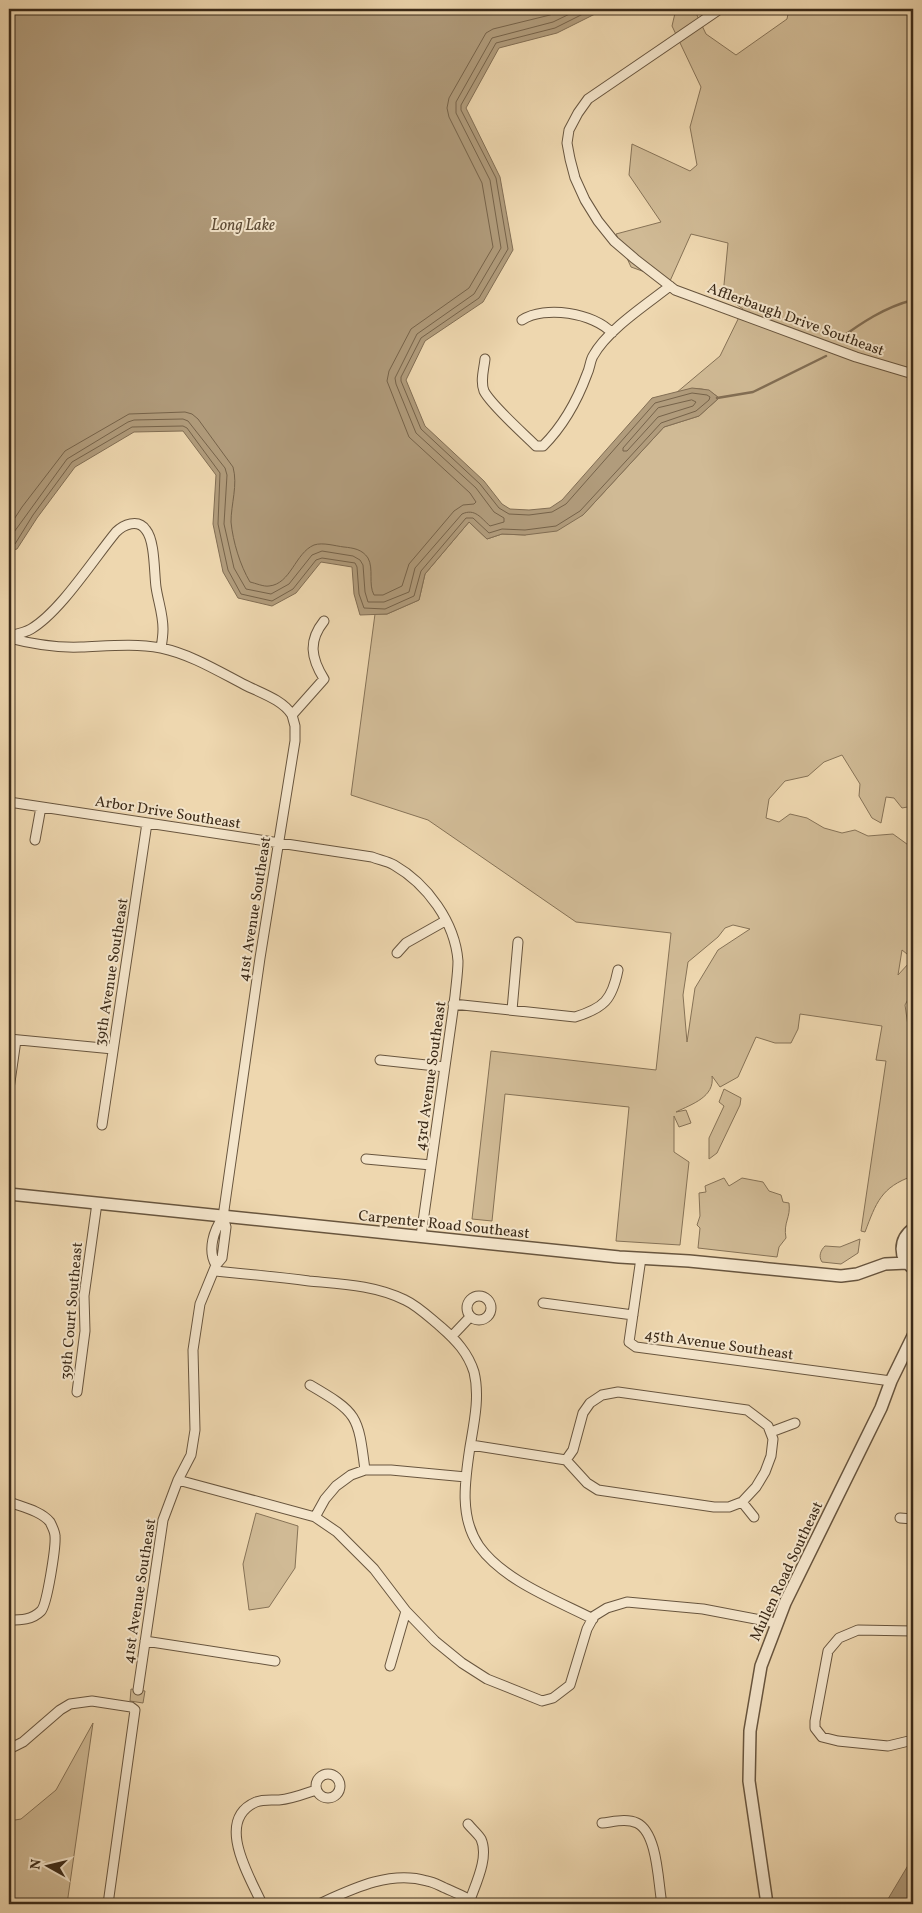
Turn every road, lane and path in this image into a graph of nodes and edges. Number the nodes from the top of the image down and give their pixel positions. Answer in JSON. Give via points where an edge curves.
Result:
{"nodes":[{"id":1,"x":720,"y":9,"type":"edge"},
{"id":2,"x":670,"y":286,"type":"junction"},
{"id":3,"x":522,"y":320,"type":"dead end"},
{"id":4,"x":612,"y":333,"type":"junction"},
{"id":5,"x":485,"y":359,"type":"dead end"},
{"id":6,"x":913,"y":374,"type":"edge"},
{"id":7,"x":324,"y":621,"type":"dead end"},
{"id":8,"x":9,"y":637,"type":"edge"},
{"id":9,"x":161,"y":648,"type":"junction"},
{"id":10,"x":292,"y":715,"type":"junction"},
{"id":11,"x":9,"y":802,"type":"edge"},
{"id":12,"x":41,"y":807,"type":"junction"},
{"id":13,"x":147,"y":823,"type":"junction"},
{"id":14,"x":35,"y":840,"type":"dead end"},
{"id":15,"x":278,"y":843,"type":"junction"},
{"id":16,"x":445,"y":921,"type":"junction"},
{"id":17,"x":518,"y":942,"type":"dead end"},
{"id":18,"x":397,"y":952,"type":"dead end"},
{"id":19,"x":618,"y":970,"type":"dead end"},
{"id":20,"x":453,"y":1004,"type":"junction"},
{"id":21,"x":512,"y":1010,"type":"junction"},
{"id":22,"x":13,"y":1040,"type":"edge"},
{"id":23,"x":113,"y":1049,"type":"junction"},
{"id":24,"x":380,"y":1060,"type":"dead end"},
{"id":25,"x":445,"y":1067,"type":"junction"},
{"id":26,"x":9,"y":1089,"type":"edge"},
{"id":27,"x":102,"y":1125,"type":"dead end"},
{"id":28,"x":366,"y":1159,"type":"dead end"},
{"id":29,"x":431,"y":1165,"type":"junction"},
{"id":30,"x":9,"y":1194,"type":"edge"},
{"id":31,"x":97,"y":1203,"type":"junction"},
{"id":32,"x":223,"y":1217,"type":"junction"},
{"id":33,"x":913,"y":1229,"type":"edge"},
{"id":34,"x":421,"y":1236,"type":"junction"},
{"id":35,"x":902,"y":1244,"type":"junction"},
{"id":36,"x":641,"y":1258,"type":"junction"},
{"id":37,"x":910,"y":1265,"type":"edge"},
{"id":38,"x":875,"y":1267,"type":"junction"},
{"id":39,"x":215,"y":1268,"type":"junction"},
{"id":40,"x":543,"y":1303,"type":"dead end"},
{"id":41,"x":633,"y":1315,"type":"junction"},
{"id":42,"x":470,"y":1317,"type":"dead end"},
{"id":43,"x":452,"y":1336,"type":"junction"},
{"id":44,"x":913,"y":1336,"type":"edge"},
{"id":45,"x":913,"y":1354,"type":"edge"},
{"id":46,"x":891,"y":1381,"type":"junction"},
{"id":47,"x":310,"y":1385,"type":"dead end"},
{"id":48,"x":78,"y":1392,"type":"dead end"},
{"id":49,"x":881,"y":1408,"type":"junction"},
{"id":50,"x":795,"y":1423,"type":"dead end"},
{"id":51,"x":771,"y":1432,"type":"junction"},
{"id":52,"x":470,"y":1445,"type":"junction"},
{"id":53,"x":566,"y":1460,"type":"junction"},
{"id":54,"x":365,"y":1470,"type":"junction"},
{"id":55,"x":466,"y":1477,"type":"junction"},
{"id":56,"x":178,"y":1480,"type":"junction"},
{"id":57,"x":9,"y":1502,"type":"edge"},
{"id":58,"x":742,"y":1502,"type":"junction"},
{"id":59,"x":315,"y":1517,"type":"junction"},
{"id":60,"x":754,"y":1517,"type":"dead end"},
{"id":61,"x":900,"y":1518,"type":"dead end"},
{"id":62,"x":913,"y":1519,"type":"edge"},
{"id":63,"x":406,"y":1611,"type":"junction"},
{"id":64,"x":593,"y":1619,"type":"junction"},
{"id":65,"x":9,"y":1620,"type":"edge"},
{"id":66,"x":776,"y":1622,"type":"junction"},
{"id":67,"x":913,"y":1631,"type":"edge"},
{"id":68,"x":145,"y":1640,"type":"junction"},
{"id":69,"x":275,"y":1661,"type":"dead end"},
{"id":70,"x":390,"y":1666,"type":"dead end"},
{"id":71,"x":138,"y":1690,"type":"dead end"},
{"id":72,"x":913,"y":1740,"type":"edge"},
{"id":73,"x":9,"y":1749,"type":"edge"},
{"id":74,"x":316,"y":1790,"type":"dead end"},
{"id":75,"x":602,"y":1823,"type":"dead end"},
{"id":76,"x":468,"y":1824,"type":"dead end"},
{"id":77,"x":344,"y":1893,"type":"junction"},
{"id":78,"x":473,"y":1902,"type":"edge"},
{"id":79,"x":108,"y":1904,"type":"edge"},
{"id":80,"x":262,"y":1904,"type":"edge"},
{"id":81,"x":319,"y":1904,"type":"edge"},
{"id":82,"x":344,"y":1904,"type":"edge"},
{"id":83,"x":662,"y":1904,"type":"edge"},
{"id":84,"x":767,"y":1904,"type":"edge"}],
"edges":[{"from":1,"to":2,"type":"street","name":"Afflerbaugh Drive Southeast","via":[[588,100],[569,130],[567,142],[575,178],[585,200],[614,240]]},
{"from":2,"to":4,"type":"street"},
{"from":2,"to":6,"type":"street","name":"Afflerbaugh Drive Southeast","via":[[856,357]]},
{"from":3,"to":4,"type":"street","via":[[530,315],[571,313],[595,320]]},
{"from":4,"to":5,"type":"street","via":[[593,356],[571,411],[543,446],[536,446],[484,390]]},
{"from":7,"to":10,"type":"street","via":[[312,644],[324,679]]},
{"from":8,"to":9,"type":"street","via":[[29,643],[79,648],[127,645]]},
{"from":8,"to":9,"type":"street","via":[[21,634],[40,622],[64,599],[123,525],[139,524],[146,530],[152,548],[163,623]]},
{"from":9,"to":10,"type":"street","via":[[255,690],[284,705]]},
{"from":10,"to":15,"type":"street","name":"41st Avenue Southeast","via":[[295,741]]},
{"from":11,"to":12,"type":"street","name":"Arbor Drive Southeast"},
{"from":12,"to":13,"type":"street","name":"Arbor Drive Southeast"},
{"from":12,"to":14,"type":"street"},
{"from":13,"to":15,"type":"street","name":"Arbor Drive Southeast"},
{"from":13,"to":23,"type":"street","name":"39th Avenue Southeast"},
{"from":15,"to":16,"type":"street","name":"Arbor Drive Southeast","via":[[372,857],[392,864],[421,886]]},
{"from":15,"to":32,"type":"street","name":"41st Avenue Southeast"},
{"from":16,"to":18,"type":"street","via":[[406,942]]},
{"from":16,"to":20,"type":"street","name":"43rd Avenue Southeast","via":[[458,961]]},
{"from":17,"to":21,"type":"street"},
{"from":19,"to":21,"type":"street","via":[[615,986],[595,1011],[575,1017]]},
{"from":20,"to":21,"type":"street"},
{"from":20,"to":25,"type":"street","name":"43rd Avenue Southeast"},
{"from":22,"to":23,"type":"street"},
{"from":22,"to":26,"type":"street"},
{"from":23,"to":27,"type":"street","name":"39th Avenue Southeast"},
{"from":24,"to":25,"type":"street"},
{"from":25,"to":29,"type":"street","name":"43rd Avenue Southeast"},
{"from":28,"to":29,"type":"street"},
{"from":29,"to":34,"type":"street","name":"43rd Avenue Southeast"},
{"from":30,"to":31,"type":"street","name":"Carpenter Road Southeast"},
{"from":31,"to":32,"type":"street","name":"Carpenter Road Southeast"},
{"from":31,"to":48,"type":"street","name":"39th Court Southeast","via":[[84,1296],[85,1331]]},
{"from":32,"to":34,"type":"street","name":"Carpenter Road Southeast"},
{"from":32,"to":39,"type":"street","name":"41st Avenue Southeast","via":[[226,1228],[222,1258]]},
{"from":33,"to":35,"type":"street","name":"Carpenter Road Southeast"},
{"from":34,"to":36,"type":"street","name":"Carpenter Road Southeast"},
{"from":35,"to":37,"type":"street","via":[[902,1253]]},
{"from":35,"to":38,"type":"street","name":"Carpenter Road Southeast"},
{"from":36,"to":38,"type":"street","name":"Carpenter Road Southeast","via":[[841,1276]]},
{"from":36,"to":41,"type":"street","name":"45th Avenue Southeast"},
{"from":37,"to":38,"type":"street","name":"Carpenter Road Southeast","via":[[896,1262]]},
{"from":39,"to":43,"type":"street","via":[[354,1285],[385,1292],[407,1300]]},
{"from":39,"to":56,"type":"street","name":"41st Avenue Southeast","via":[[200,1304],[193,1350],[195,1430],[191,1455]]},
{"from":40,"to":41,"type":"street"},
{"from":41,"to":46,"type":"street","name":"45th Avenue Southeast","via":[[629,1342],[636,1347]]},
{"from":42,"to":43,"type":"street"},
{"from":43,"to":52,"type":"street","via":[[468,1355],[474,1373],[477,1402]]},
{"from":44,"to":46,"type":"street","name":"Mullen Road Southeast"},
{"from":45,"to":49,"type":"street","name":"Mullen Road Southeast"},
{"from":46,"to":49,"type":"street","name":"Mullen Road Southeast"},
{"from":47,"to":54,"type":"street","via":[[348,1409],[356,1421]]},
{"from":49,"to":66,"type":"street","name":"Mullen Road Southeast"},
{"from":50,"to":51,"type":"street"},
{"from":51,"to":53,"type":"street","via":[[768,1426],[746,1410],[618,1392],[602,1395],[583,1413],[573,1450]]},
{"from":51,"to":58,"type":"street","via":[[772,1447],[765,1472]]},
{"from":52,"to":53,"type":"street"},
{"from":52,"to":55,"type":"street"},
{"from":53,"to":58,"type":"street","via":[[598,1490],[714,1507],[729,1507]]},
{"from":54,"to":55,"type":"street"},
{"from":54,"to":59,"type":"street","via":[[336,1486]]},
{"from":55,"to":64,"type":"street","via":[[465,1505],[469,1526],[493,1562],[517,1580]]},
{"from":56,"to":59,"type":"street"},
{"from":56,"to":68,"type":"street","name":"41st Avenue Southeast","via":[[163,1520]]},
{"from":57,"to":65,"type":"street","via":[[42,1515],[53,1528],[55,1536],[43,1610],[24,1620]]},
{"from":58,"to":60,"type":"street"},
{"from":59,"to":63,"type":"street","via":[[337,1532],[374,1570]]},
{"from":61,"to":62,"type":"street"},
{"from":63,"to":64,"type":"street","via":[[462,1663],[487,1679],[542,1701],[554,1698],[570,1685]]},
{"from":63,"to":70,"type":"street"},
{"from":64,"to":66,"type":"street","via":[[607,1608],[627,1602],[703,1609]]},
{"from":66,"to":84,"type":"street","name":"Mullen Road Southeast","via":[[755,1694],[749,1752],[749,1781]]},
{"from":67,"to":72,"type":"street","via":[[858,1630],[839,1638],[828,1651],[815,1728],[822,1737],[856,1743],[888,1746]]},
{"from":68,"to":69,"type":"street"},
{"from":68,"to":71,"type":"street","name":"41st Avenue Southeast"},
{"from":73,"to":79,"type":"street","via":[[23,1742],[70,1704],[92,1700],[135,1710]]},
{"from":74,"to":80,"type":"street","via":[[295,1797],[256,1802],[240,1816],[236,1841]]},
{"from":75,"to":83,"type":"street","via":[[630,1821],[647,1831],[652,1841]]},
{"from":76,"to":78,"type":"street","via":[[481,1839],[484,1852]]},
{"from":77,"to":78,"type":"street","via":[[390,1878],[410,1878],[427,1880]]},
{"from":77,"to":81,"type":"street"},
{"from":77,"to":82,"type":"street"}]}
